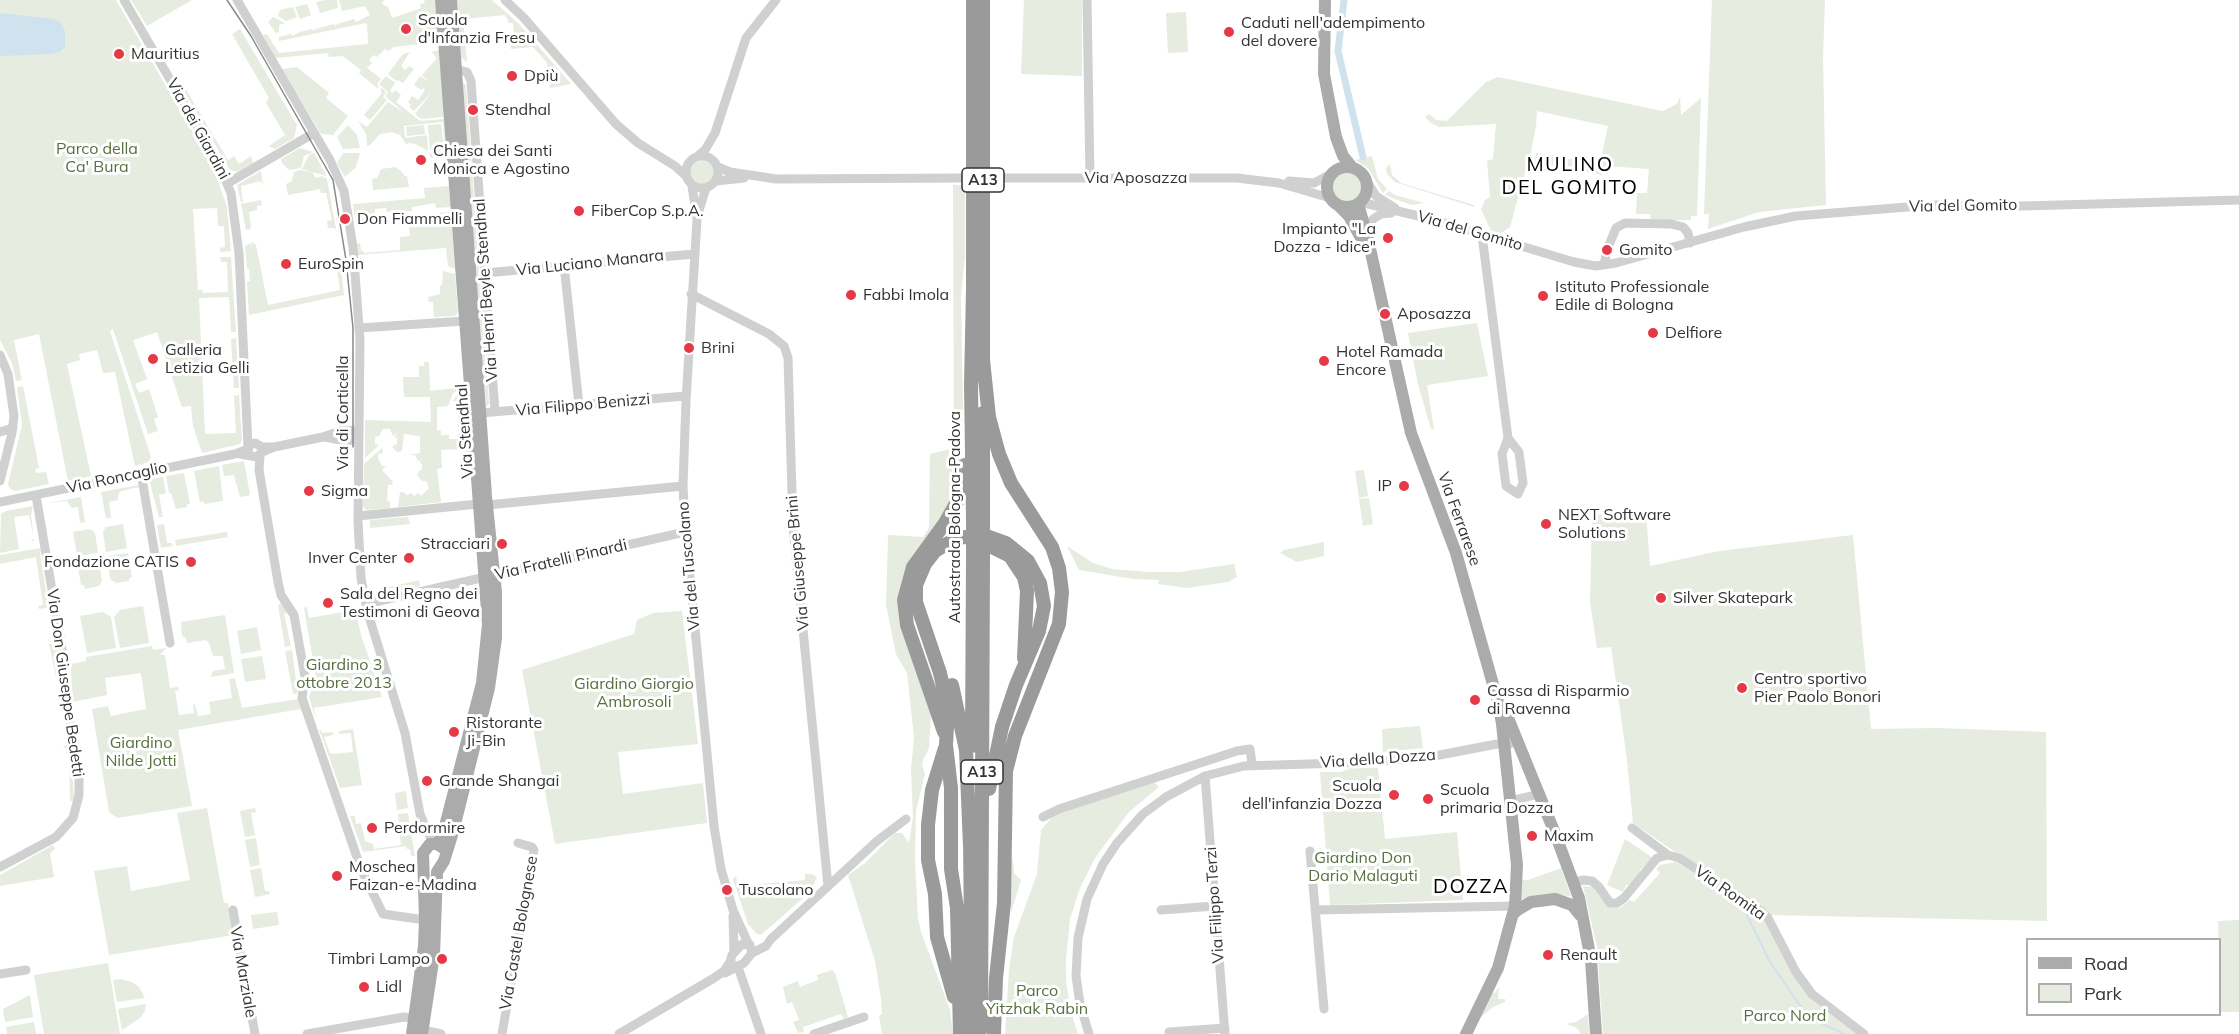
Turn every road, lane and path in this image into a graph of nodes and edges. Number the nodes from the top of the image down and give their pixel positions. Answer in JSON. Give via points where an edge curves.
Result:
{"nodes":[{"id":1,"x":124,"y":0,"type":"edge"},
{"id":2,"x":237,"y":0,"type":"edge"},
{"id":3,"x":441,"y":0,"type":"edge"},
{"id":4,"x":451,"y":0,"type":"edge"},
{"id":5,"x":505,"y":0,"type":"edge"},
{"id":6,"x":776,"y":0,"type":"edge"},
{"id":7,"x":973,"y":0,"type":"edge"},
{"id":8,"x":983,"y":0,"type":"edge"},
{"id":9,"x":1087,"y":0,"type":"edge"},
{"id":10,"x":1325,"y":0,"type":"edge"},
{"id":11,"x":455,"y":69,"type":"junction"},
{"id":12,"x":315,"y":133,"type":"junction"},
{"id":13,"x":715,"y":133,"type":"junction"},
{"id":14,"x":1336,"y":137,"type":"junction"},
{"id":15,"x":657,"y":155,"type":"junction"},
{"id":16,"x":695,"y":158,"type":"junction"},
{"id":17,"x":716,"y":164,"type":"junction"},
{"id":18,"x":1352,"y":167,"type":"junction"},
{"id":19,"x":1332,"y":173,"type":"junction"},
{"id":20,"x":686,"y":176,"type":"junction"},
{"id":21,"x":755,"y":177,"type":"junction"},
{"id":22,"x":964,"y":178,"type":"dead end"},
{"id":23,"x":993,"y":178,"type":"dead end"},
{"id":24,"x":1090,"y":178,"type":"junction"},
{"id":25,"x":1365,"y":180,"type":"junction"},
{"id":26,"x":716,"y":181,"type":"junction"},
{"id":27,"x":228,"y":183,"type":"junction"},
{"id":28,"x":1278,"y":183,"type":"junction"},
{"id":29,"x":692,"y":186,"type":"junction"},
{"id":30,"x":706,"y":188,"type":"junction"},
{"id":31,"x":2239,"y":200,"type":"edge"},
{"id":32,"x":1335,"y":202,"type":"junction"},
{"id":33,"x":1359,"y":203,"type":"junction"},
{"id":34,"x":1405,"y":213,"type":"junction"},
{"id":35,"x":697,"y":220,"type":"junction"},
{"id":36,"x":1482,"y":235,"type":"junction"},
{"id":37,"x":1690,"y":243,"type":"junction"},
{"id":38,"x":1370,"y":249,"type":"junction"},
{"id":39,"x":694,"y":254,"type":"junction"},
{"id":40,"x":564,"y":265,"type":"junction"},
{"id":41,"x":1604,"y":265,"type":"junction"},
{"id":42,"x":485,"y":273,"type":"junction"},
{"id":43,"x":691,"y":294,"type":"junction"},
{"id":44,"x":465,"y":321,"type":"junction"},
{"id":45,"x":359,"y":328,"type":"junction"},
{"id":46,"x":0,"y":356,"type":"edge"},
{"id":47,"x":983,"y":360,"type":"junction"},
{"id":48,"x":971,"y":385,"type":"junction"},
{"id":49,"x":686,"y":396,"type":"junction"},
{"id":50,"x":579,"y":405,"type":"junction"},
{"id":51,"x":495,"y":412,"type":"junction"},
{"id":52,"x":480,"y":413,"type":"junction"},
{"id":53,"x":13,"y":428,"type":"junction"},
{"id":54,"x":0,"y":432,"type":"edge"},
{"id":55,"x":359,"y":435,"type":"junction"},
{"id":56,"x":1508,"y":438,"type":"junction"},
{"id":57,"x":5,"y":442,"type":"edge"},
{"id":58,"x":255,"y":451,"type":"junction"},
{"id":59,"x":141,"y":473,"type":"junction"},
{"id":60,"x":0,"y":481,"type":"edge"},
{"id":61,"x":683,"y":486,"type":"junction"},
{"id":62,"x":36,"y":495,"type":"junction"},
{"id":63,"x":0,"y":501,"type":"edge"},
{"id":64,"x":483,"y":504,"type":"junction"},
{"id":65,"x":358,"y":516,"type":"junction"},
{"id":66,"x":978,"y":520,"type":"junction"},
{"id":67,"x":685,"y":532,"type":"junction"},
{"id":68,"x":490,"y":576,"type":"junction"},
{"id":69,"x":366,"y":604,"type":"junction"},
{"id":70,"x":170,"y":643,"type":"dead end"},
{"id":71,"x":1024,"y":658,"type":"dead end"},
{"id":72,"x":1489,"y":671,"type":"junction"},
{"id":73,"x":1022,"y":680,"type":"dead end"},
{"id":74,"x":1015,"y":736,"type":"junction"},
{"id":75,"x":946,"y":743,"type":"junction"},
{"id":76,"x":1504,"y":743,"type":"junction"},
{"id":77,"x":1521,"y":749,"type":"junction"},
{"id":78,"x":1252,"y":765,"type":"junction"},
{"id":79,"x":1170,"y":772,"type":"junction"},
{"id":80,"x":1205,"y":776,"type":"junction"},
{"id":81,"x":1179,"y":789,"type":"junction"},
{"id":82,"x":1539,"y":794,"type":"junction"},
{"id":83,"x":1510,"y":801,"type":"junction"},
{"id":84,"x":1043,"y":817,"type":"dead end"},
{"id":85,"x":906,"y":819,"type":"dead end"},
{"id":86,"x":1632,"y":828,"type":"dead end"},
{"id":87,"x":435,"y":839,"type":"junction"},
{"id":88,"x":518,"y":843,"type":"dead end"},
{"id":89,"x":976,"y":844,"type":"junction"},
{"id":90,"x":1310,"y":851,"type":"dead end"},
{"id":91,"x":1668,"y":855,"type":"junction"},
{"id":92,"x":423,"y":859,"type":"junction"},
{"id":93,"x":443,"y":860,"type":"junction"},
{"id":94,"x":0,"y":867,"type":"edge"},
{"id":95,"x":1574,"y":882,"type":"junction"},
{"id":96,"x":828,"y":886,"type":"junction"},
{"id":97,"x":1215,"y":906,"type":"junction"},
{"id":98,"x":1316,"y":909,"type":"junction"},
{"id":99,"x":233,"y":910,"type":"dead end"},
{"id":100,"x":733,"y":910,"type":"junction"},
{"id":101,"x":1161,"y":910,"type":"dead end"},
{"id":102,"x":1514,"y":910,"type":"junction"},
{"id":103,"x":425,"y":920,"type":"junction"},
{"id":104,"x":1586,"y":927,"type":"junction"},
{"id":105,"x":750,"y":948,"type":"junction"},
{"id":106,"x":737,"y":962,"type":"junction"},
{"id":107,"x":26,"y":970,"type":"dead end"},
{"id":108,"x":0,"y":974,"type":"edge"},
{"id":109,"x":1324,"y":1009,"type":"dead end"},
{"id":110,"x":864,"y":1017,"type":"dead end"},
{"id":111,"x":960,"y":1028,"type":"edge"},
{"id":112,"x":416,"y":1030,"type":"edge"},
{"id":113,"x":1225,"y":1031,"type":"edge"},
{"id":114,"x":1169,"y":1032,"type":"dead end"},
{"id":115,"x":252,"y":1034,"type":"edge"},
{"id":116,"x":307,"y":1034,"type":"edge"},
{"id":117,"x":441,"y":1034,"type":"edge"},
{"id":118,"x":502,"y":1034,"type":"edge"},
{"id":119,"x":619,"y":1034,"type":"edge"},
{"id":120,"x":761,"y":1034,"type":"edge"},
{"id":121,"x":814,"y":1034,"type":"edge"},
{"id":122,"x":972,"y":1034,"type":"edge"},
{"id":123,"x":983,"y":1034,"type":"edge"},
{"id":124,"x":994,"y":1034,"type":"edge"},
{"id":125,"x":1089,"y":1034,"type":"edge"},
{"id":126,"x":1466,"y":1034,"type":"edge"},
{"id":127,"x":1596,"y":1034,"type":"edge"},
{"id":128,"x":1864,"y":1034,"type":"edge"}],
"edges":[{"from":1,"to":27,"type":"street","name":"Via dei Giardini"},
{"from":2,"to":12,"type":"street","name":"Via di Corticella"},
{"from":3,"to":44,"type":"main road","name":"Via Stendhal"},
{"from":4,"to":11,"type":"main road","name":"Via Stendhal"},
{"from":5,"to":15,"type":"street","via":[[616,124]]},
{"from":6,"to":13,"type":"street","via":[[746,38]]},
{"from":7,"to":48,"type":"highway","name":"Autostrada Bologna-Padova","number":"A13"},
{"from":8,"to":47,"type":"highway","name":"Autostrada Bologna-Padova","number":"A13"},
{"from":9,"to":24,"type":"street"},
{"from":10,"to":14,"type":"main road","via":[[1324,74]]},
{"from":11,"to":42,"type":"street","name":"Via Henri Beyle Stendhal","via":[[467,72],[471,81]]},
{"from":11,"to":52,"type":"main road","name":"Via Stendhal"},
{"from":12,"to":27,"type":"street"},
{"from":12,"to":45,"type":"street","name":"Via di Corticella","via":[[344,189]]},
{"from":13,"to":16,"type":"street"},
{"from":13,"to":17,"type":"street"},
{"from":14,"to":18,"type":"main road"},
{"from":14,"to":19,"type":"main road"},
{"from":15,"to":16,"type":"street"},
{"from":15,"to":20,"type":"street"},
{"from":16,"to":17,"type":"street","via":[[706,156]]},
{"from":16,"to":20,"type":"street","via":[[687,166]]},
{"from":17,"to":21,"type":"street","via":[[730,172]]},
{"from":17,"to":26,"type":"street"},
{"from":18,"to":19,"type":"main road"},
{"from":18,"to":25,"type":"main road"},
{"from":19,"to":28,"type":"street","name":"Via Aposazza","via":[[1314,183]]},
{"from":19,"to":32,"type":"main road","via":[[1326,186]]},
{"from":20,"to":29,"type":"street"},
{"from":21,"to":22,"type":"street"},
{"from":21,"to":26,"type":"street"},
{"from":23,"to":24,"type":"street","name":"Via Aposazza"},
{"from":24,"to":28,"type":"street","name":"Via Aposazza","via":[[1237,178]]},
{"from":25,"to":33,"type":"main road","via":[[1366,191]]},
{"from":25,"to":34,"type":"street","name":"Via del Gomito","via":[[1376,196]]},
{"from":26,"to":30,"type":"street"},
{"from":27,"to":58,"type":"street","name":"Via dei Giardini","via":[[237,225],[248,413]]},
{"from":28,"to":32,"type":"street","name":"Via Aposazza"},
{"from":29,"to":30,"type":"street"},
{"from":29,"to":35,"type":"street"},
{"from":30,"to":35,"type":"street"},
{"from":31,"to":37,"type":"street","name":"Via del Gomito","via":[[1932,205],[1796,216]]},
{"from":32,"to":33,"type":"main road","via":[[1349,207]]},
{"from":32,"to":38,"type":"main road","name":"Via Ferrarese"},
{"from":33,"to":34,"type":"street","name":"Via del Gomito"},
{"from":33,"to":38,"type":"main road","name":"Via Ferrarese"},
{"from":34,"to":36,"type":"street","name":"Via del Gomito"},
{"from":34,"to":38,"type":"street","name":"Via Ferrarese","via":[[1383,213],[1373,219]]},
{"from":35,"to":39,"type":"street","name":"Via del Tuscolano"},
{"from":36,"to":41,"type":"street","name":"Via del Gomito","via":[[1574,262]]},
{"from":36,"to":56,"type":"street"},
{"from":37,"to":41,"type":"street","name":"Via del Gomito"},
{"from":37,"to":41,"type":"street","via":[[1683,227],[1625,223],[1616,228]]},
{"from":38,"to":72,"type":"main road","name":"Via Ferrarese","via":[[1411,433],[1456,553]]},
{"from":39,"to":40,"type":"street","name":"Via Luciano Manara"},
{"from":39,"to":43,"type":"street","name":"Via del Tuscolano"},
{"from":40,"to":42,"type":"street","name":"Via Luciano Manara"},
{"from":40,"to":50,"type":"street"},
{"from":42,"to":51,"type":"street","name":"Via Henri Beyle Stendhal"},
{"from":43,"to":49,"type":"street","name":"Via del Tuscolano"},
{"from":43,"to":96,"type":"street","name":"Via Giuseppe Brini","via":[[769,334],[783,346],[788,358],[793,527]]},
{"from":44,"to":45,"type":"street"},
{"from":44,"to":64,"type":"main road","name":"Via Stendhal"},
{"from":45,"to":55,"type":"street","name":"Via di Corticella"},
{"from":46,"to":53,"type":"street","via":[[9,379]]},
{"from":47,"to":66,"type":"highway","name":"Autostrada Bologna-Padova","number":"A13"},
{"from":47,"to":74,"type":"highway","via":[[989,417],[999,454],[1011,483],[1052,547],[1062,592],[1059,624]]},
{"from":48,"to":66,"type":"highway","name":"Autostrada Bologna-Padova","number":"A13"},
{"from":48,"to":75,"type":"highway","via":[[961,491],[945,523],[913,567],[904,600],[907,625]]},
{"from":49,"to":50,"type":"street","name":"Via Filippo Benizzi"},
{"from":49,"to":61,"type":"street","name":"Via del Tuscolano"},
{"from":50,"to":51,"type":"street","name":"Via Filippo Benizzi"},
{"from":51,"to":52,"type":"street","name":"Via Filippo Benizzi"},
{"from":52,"to":64,"type":"main road","name":"Via Stendhal"},
{"from":53,"to":54,"type":"street"},
{"from":53,"to":57,"type":"street"},
{"from":55,"to":58,"type":"street","name":"Via Roncaglio","via":[[346,441],[323,437]]},
{"from":55,"to":65,"type":"street","name":"Via di Corticella"},
{"from":56,"to":56,"type":"street","via":[[1502,453],[1506,486],[1518,494],[1523,483],[1519,452]]},
{"from":57,"to":60,"type":"street"},
{"from":58,"to":59,"type":"street","name":"Via Roncaglio"},
{"from":58,"to":103,"type":"street","via":[[279,588],[294,613],[305,677],[302,698],[363,874],[383,914]]},
{"from":59,"to":62,"type":"street","name":"Via Roncaglio"},
{"from":59,"to":70,"type":"street"},
{"from":61,"to":64,"type":"street"},
{"from":61,"to":67,"type":"street","name":"Via del Tuscolano"},
{"from":62,"to":63,"type":"street","name":"Via Roncaglio"},
{"from":62,"to":94,"type":"street","name":"Via Don Giuseppe Bedetti","via":[[64,660],[64,694],[79,795],[73,818],[61,833]]},
{"from":64,"to":65,"type":"street"},
{"from":64,"to":68,"type":"main road","name":"Via Stendhal"},
{"from":65,"to":69,"type":"street","name":"Via di Corticella"},
{"from":66,"to":89,"type":"highway","name":"Autostrada Bologna-Padova","number":"A13","bridge":true},
{"from":67,"to":68,"type":"street","name":"Via Fratelli Pinardi"},
{"from":67,"to":100,"type":"street","name":"Via del Tuscolano","via":[[714,826]]},
{"from":68,"to":69,"type":"street","name":"Via Fratelli Pinardi"},
{"from":68,"to":87,"type":"main road","name":"Via Stendhal","via":[[485,662]]},
{"from":68,"to":93,"type":"main road","name":"Via Stendhal","via":[[497,620],[493,668]]},
{"from":69,"to":87,"type":"street","name":"Via di Corticella","via":[[405,733],[420,814]]},
{"from":71,"to":89,"type":"highway","via":[[1027,591],[1015,562],[996,547],[983,543],[966,543],[945,552],[930,569],[923,597],[952,682],[964,734]]},
{"from":72,"to":76,"type":"main road","name":"Via Ferrarese"},
{"from":72,"to":77,"type":"main road"},
{"from":73,"to":74,"type":"highway"},
{"from":74,"to":124,"type":"highway","via":[[1006,771],[1003,924]]},
{"from":75,"to":89,"type":"highway","bridge":true,"via":[[947,700],[916,602],[918,578],[929,557],[943,544],[965,536],[992,537],[1015,548],[1028,561],[1040,583],[1044,606],[1039,631],[1002,727]]},
{"from":75,"to":111,"type":"highway"},
{"from":75,"to":111,"type":"highway","via":[[932,790],[928,860],[935,894],[937,937]]},
{"from":76,"to":77,"type":"street"},
{"from":76,"to":78,"type":"street","name":"Via della Dozza","via":[[1384,761]]},
{"from":76,"to":83,"type":"main road","name":"Via Ferrarese"},
{"from":77,"to":82,"type":"main road"},
{"from":78,"to":79,"type":"street","via":[[1250,749]]},
{"from":78,"to":80,"type":"street","name":"Via della Dozza"},
{"from":79,"to":81,"type":"street"},
{"from":79,"to":84,"type":"street"},
{"from":80,"to":81,"type":"street","name":"Via della Dozza"},
{"from":80,"to":97,"type":"street","name":"Via Filippo Terzi"},
{"from":81,"to":125,"type":"street","name":"Via della Dozza","via":[[1143,814],[1125,833],[1090,890],[1076,958],[1078,994]]},
{"from":82,"to":83,"type":"street"},
{"from":82,"to":95,"type":"main road"},
{"from":83,"to":102,"type":"main road","name":"Via Ferrarese","via":[[1517,865]]},
{"from":85,"to":96,"type":"street"},
{"from":86,"to":91,"type":"street","name":"Via Romita"},
{"from":87,"to":92,"type":"main road","via":[[424,849]]},
{"from":87,"to":93,"type":"main road","via":[[444,849]]},
{"from":88,"to":118,"type":"street","name":"Via Castel Bolognese","via":[[534,850]]},
{"from":89,"to":122,"type":"highway","name":"Autostrada Bologna-Padova","number":"A13"},
{"from":89,"to":123,"type":"highway","name":"Autostrada Bologna-Padova","number":"A13"},
{"from":90,"to":98,"type":"street"},
{"from":91,"to":95,"type":"street","via":[[1656,859],[1617,903],[1610,903],[1593,881]]},
{"from":91,"to":128,"type":"street","name":"Via Romita","via":[[1679,858],[1761,911],[1812,994]]},
{"from":92,"to":93,"type":"main road","via":[[429,866]]},
{"from":92,"to":103,"type":"main road"},
{"from":93,"to":112,"type":"main road","via":[[436,875],[434,955]]},
{"from":95,"to":104,"type":"main road"},
{"from":96,"to":105,"type":"street","via":[[766,946]]},
{"from":97,"to":101,"type":"street"},
{"from":97,"to":113,"type":"street","name":"Via Filippo Terzi"},
{"from":98,"to":102,"type":"street"},
{"from":98,"to":109,"type":"street"},
{"from":99,"to":115,"type":"street","name":"Via Marziale"},
{"from":100,"to":105,"type":"street","name":"Via del Tuscolano"},
{"from":100,"to":106,"type":"street","name":"Via del Tuscolano"},
{"from":102,"to":104,"type":"main road","via":[[1536,901],[1563,900],[1579,911]]},
{"from":102,"to":126,"type":"main road","name":"Via Ferrarese","via":[[1498,968]]},
{"from":103,"to":112,"type":"main road"},
{"from":104,"to":127,"type":"main road"},
{"from":105,"to":106,"type":"street"},
{"from":105,"to":106,"type":"street","via":[[742,944]]},
{"from":106,"to":119,"type":"street"},
{"from":106,"to":120,"type":"street","name":"Via del Tuscolano"},
{"from":107,"to":108,"type":"street"},
{"from":110,"to":121,"type":"street"},
{"from":112,"to":116,"type":"street","via":[[404,1017]]},
{"from":112,"to":117,"type":"street"},
{"from":113,"to":114,"type":"street"}]}
